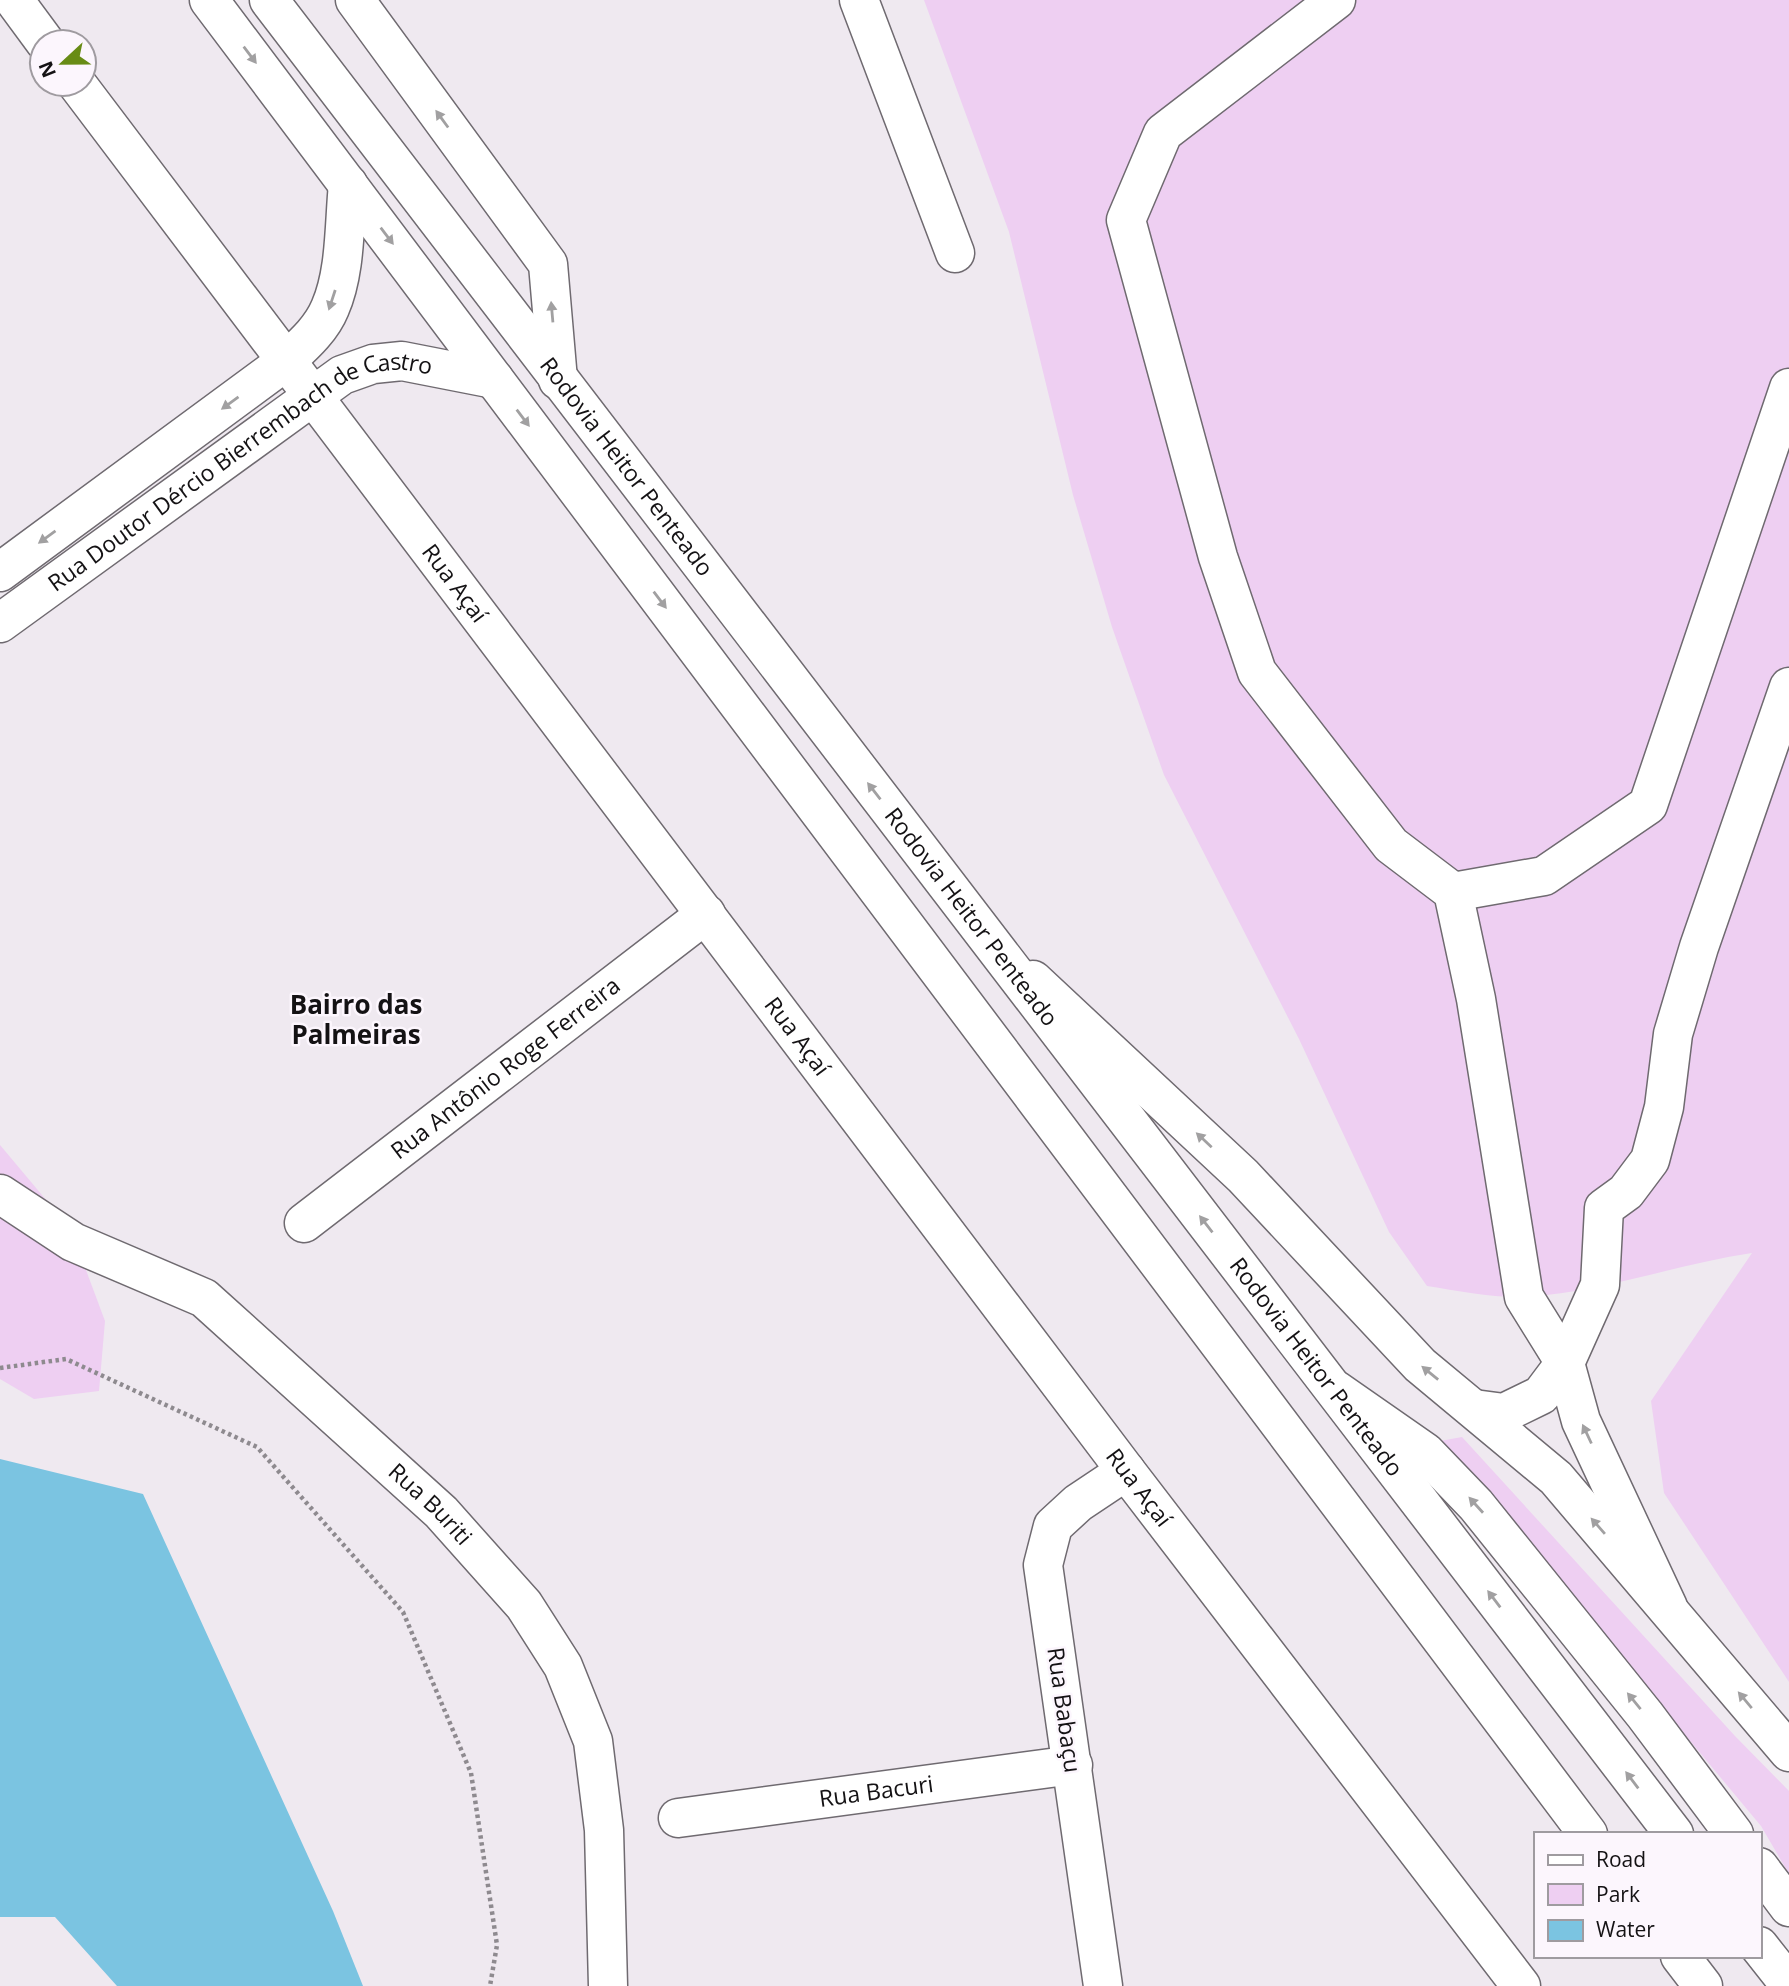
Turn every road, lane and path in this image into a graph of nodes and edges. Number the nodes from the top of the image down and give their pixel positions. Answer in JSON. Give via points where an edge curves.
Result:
{"nodes":[{"id":1,"x":14,"y":0,"type":"edge"},
{"id":2,"x":209,"y":0,"type":"edge"},
{"id":3,"x":270,"y":0,"type":"edge"},
{"id":4,"x":355,"y":0,"type":"edge"},
{"id":5,"x":859,"y":0,"type":"edge"},
{"id":6,"x":1336,"y":0,"type":"edge"},
{"id":7,"x":35,"y":28,"type":"edge"},
{"id":8,"x":87,"y":98,"type":"edge"},
{"id":9,"x":348,"y":184,"type":"junction"},
{"id":10,"x":955,"y":253,"type":"dead end"},
{"id":11,"x":285,"y":362,"type":"junction"},
{"id":12,"x":494,"y":379,"type":"junction"},
{"id":13,"x":558,"y":380,"type":"junction"},
{"id":14,"x":1789,"y":388,"type":"edge"},
{"id":15,"x":312,"y":397,"type":"junction"},
{"id":16,"x":0,"y":572,"type":"edge"},
{"id":17,"x":0,"y":623,"type":"edge"},
{"id":18,"x":1789,"y":687,"type":"edge"},
{"id":19,"x":1452,"y":892,"type":"junction"},
{"id":20,"x":706,"y":914,"type":"junction"},
{"id":21,"x":983,"y":933,"type":"junction"},
{"id":22,"x":0,"y":1194,"type":"edge"},
{"id":23,"x":304,"y":1223,"type":"dead end"},
{"id":24,"x":1565,"y":1363,"type":"junction"},
{"id":25,"x":0,"y":1367,"type":"edge"},
{"id":26,"x":1332,"y":1387,"type":"junction"},
{"id":27,"x":1474,"y":1409,"type":"junction"},
{"id":28,"x":1126,"y":1471,"type":"junction"},
{"id":29,"x":1668,"y":1607,"type":"junction"},
{"id":30,"x":1789,"y":1752,"type":"edge"},
{"id":31,"x":1073,"y":1765,"type":"junction"},
{"id":32,"x":678,"y":1818,"type":"dead end"},
{"id":33,"x":1586,"y":1832,"type":"edge"},
{"id":34,"x":1672,"y":1832,"type":"edge"},
{"id":35,"x":1733,"y":1832,"type":"edge"},
{"id":36,"x":1761,"y":1870,"type":"edge"},
{"id":37,"x":1789,"y":1907,"type":"edge"},
{"id":38,"x":1761,"y":1949,"type":"edge"},
{"id":39,"x":1682,"y":1958,"type":"edge"},
{"id":40,"x":1789,"y":1984,"type":"edge"},
{"id":41,"x":490,"y":1986,"type":"edge"},
{"id":42,"x":608,"y":1986,"type":"edge"},
{"id":43,"x":1103,"y":1986,"type":"edge"},
{"id":44,"x":1521,"y":1986,"type":"edge"},
{"id":45,"x":1703,"y":1986,"type":"edge"}],
"edges":[{"from":1,"to":7,"type":"street"},
{"from":2,"to":9,"type":"street","one_way":true},
{"from":3,"to":13,"type":"street","name":"Rodovia Heitor Penteado"},
{"from":13,"to":4,"type":"street","one_way":true,"via":[[548,264]]},
{"from":5,"to":10,"type":"street"},
{"from":6,"to":19,"type":"street","via":[[1163,133],[1126,220],[1214,544],[1257,672],[1391,845]]},
{"from":8,"to":11,"type":"street","name":"Rua Açaí"},
{"from":9,"to":11,"type":"street","name":"Rua Doutor Dércio Bierrembach de Castro","one_way":true,"via":[[338,280],[330,309],[311,338]]},
{"from":9,"to":12,"type":"street","one_way":true},
{"from":11,"to":15,"type":"street","name":"Rua Açaí"},
{"from":11,"to":16,"type":"street","name":"Rua Doutor Dércio Bierrembach de Castro","one_way":true},
{"from":12,"to":15,"type":"street","name":"Rua Doutor Dércio Bierrembach de Castro","via":[[402,361],[373,364],[342,375]]},
{"from":12,"to":33,"type":"street","one_way":true},
{"from":21,"to":13,"type":"street","name":"Rodovia Heitor Penteado","one_way":true},
{"from":14,"to":19,"type":"street","via":[[1647,805],[1544,877]]},
{"from":15,"to":17,"type":"street","name":"Rua Doutor Dércio Bierrembach de Castro"},
{"from":15,"to":20,"type":"street","name":"Rua Açaí"},
{"from":18,"to":24,"type":"street","via":[[1673,1034],[1664,1107],[1650,1160],[1626,1192],[1604,1208],[1600,1285]]},
{"from":19,"to":24,"type":"street","via":[[1476,999],[1524,1297]]},
{"from":20,"to":23,"type":"street","name":"Rua Antônio Roge Ferreira"},
{"from":20,"to":28,"type":"street","name":"Rua Açaí"},
{"from":26,"to":21,"type":"street","name":"Rodovia Heitor Penteado","one_way":true},
{"from":27,"to":21,"type":"street","one_way":true,"via":[[1420,1365],[1243,1176]]},
{"from":22,"to":42,"type":"street","name":"Rua Buriti","via":[[73,1242],[204,1298],[441,1512],[524,1605],[563,1667],[593,1741],[604,1830]]},
{"from":24,"to":27,"type":"street","via":[[1541,1395],[1504,1413]]},
{"from":29,"to":24,"type":"street","one_way":true,"via":[[1581,1421]]},
{"from":25,"to":41,"type":"path","via":[[66,1359],[257,1447],[403,1612],[471,1773],[497,1945]]},
{"from":34,"to":26,"type":"street","name":"Rodovia Heitor Penteado","one_way":true},
{"from":35,"to":26,"type":"street","one_way":true,"via":[[1476,1505],[1424,1452]]},
{"from":29,"to":27,"type":"street","one_way":true,"via":[[1556,1478]]},
{"from":28,"to":31,"type":"street","name":"Rua Babaçu","via":[[1053,1526],[1043,1565]]},
{"from":28,"to":44,"type":"street","name":"Rua Açaí"},
{"from":30,"to":29,"type":"street","one_way":true},
{"from":31,"to":32,"type":"street","name":"Rua Bacuri"},
{"from":31,"to":43,"type":"street","name":"Rua Babaçu"},
{"from":36,"to":37,"type":"street"},
{"from":38,"to":40,"type":"street"},
{"from":39,"to":45,"type":"street"}]}
